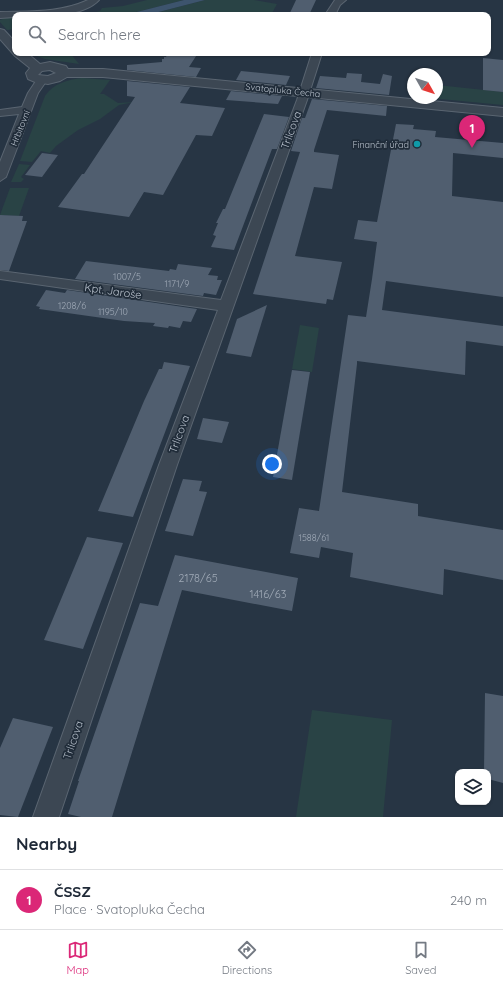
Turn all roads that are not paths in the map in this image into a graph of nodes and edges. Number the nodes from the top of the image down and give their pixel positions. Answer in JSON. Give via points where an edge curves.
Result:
{"nodes":[{"id":1,"x":95,"y":0,"type":"edge"},
{"id":2,"x":339,"y":2,"type":"edge"},
{"id":3,"x":0,"y":8,"type":"edge"},
{"id":4,"x":15,"y":12,"type":"edge"},
{"id":5,"x":63,"y":12,"type":"edge"},
{"id":6,"x":332,"y":12,"type":"edge"},
{"id":7,"x":12,"y":14,"type":"edge"},
{"id":8,"x":0,"y":15,"type":"edge"},
{"id":9,"x":1,"y":33,"type":"edge"},
{"id":10,"x":12,"y":45,"type":"edge"},
{"id":11,"x":22,"y":56,"type":"edge"},
{"id":12,"x":316,"y":56,"type":"edge"},
{"id":13,"x":40,"y":74,"type":"junction"},
{"id":14,"x":305,"y":92,"type":"junction"},
{"id":15,"x":27,"y":110,"type":"junction"},
{"id":16,"x":503,"y":112,"type":"edge"},
{"id":17,"x":0,"y":113,"type":"edge"},
{"id":18,"x":0,"y":177,"type":"edge"},
{"id":19,"x":0,"y":275,"type":"edge"},
{"id":20,"x":226,"y":306,"type":"junction"},
{"id":21,"x":46,"y":817,"type":"edge"}],
"edges":[{"from":1,"to":5,"type":"street"},
{"from":2,"to":6,"type":"street"},
{"from":3,"to":4,"type":"street"},
{"from":7,"to":8,"type":"street"},
{"from":9,"to":10,"type":"street"},
{"from":11,"to":13,"type":"street"},
{"from":12,"to":14,"type":"street","name":"Trlicova"},
{"from":13,"to":14,"type":"street","name":"Svatopluka Čecha","via":[[55,79],[64,73],[103,73]]},
{"from":13,"to":15,"type":"street","name":"Hřbitovní"},
{"from":14,"to":16,"type":"street","name":"Svatopluka Čecha"},
{"from":14,"to":20,"type":"street","name":"Trlicova"},
{"from":15,"to":17,"type":"street"},
{"from":15,"to":18,"type":"street","name":"Hřbitovní"},
{"from":19,"to":20,"type":"street","name":"Kpt. Jaroše"},
{"from":20,"to":21,"type":"street","name":"Trlicova"}]}
